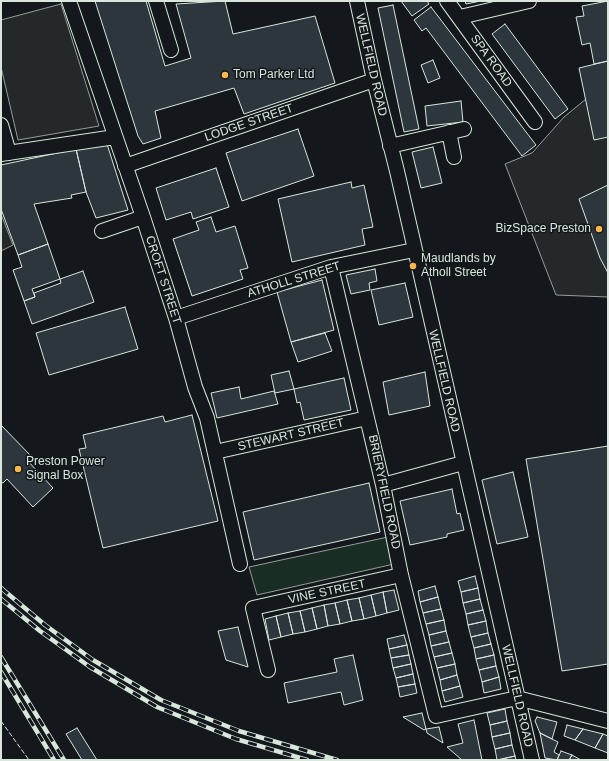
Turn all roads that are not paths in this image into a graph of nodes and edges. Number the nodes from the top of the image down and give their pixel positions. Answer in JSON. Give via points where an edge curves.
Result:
{"nodes":[{"id":1,"x":69,"y":1,"type":"edge"},
{"id":2,"x":156,"y":1,"type":"edge"},
{"id":3,"x":357,"y":1,"type":"edge"},
{"id":4,"x":447,"y":1,"type":"edge"},
{"id":5,"x":529,"y":1,"type":"edge"},
{"id":6,"x":460,"y":18,"type":"junction"},
{"id":7,"x":171,"y":50,"type":"dead end"},
{"id":8,"x":374,"y":80,"type":"junction"},
{"id":9,"x":535,"y":122,"type":"dead end"},
{"id":10,"x":1,"y":125,"type":"edge"},
{"id":11,"x":464,"y":129,"type":"dead end"},
{"id":12,"x":449,"y":132,"type":"junction"},
{"id":13,"x":115,"y":138,"type":"junction"},
{"id":14,"x":390,"y":146,"type":"junction"},
{"id":15,"x":5,"y":154,"type":"edge"},
{"id":16,"x":454,"y":157,"type":"dead end"},
{"id":17,"x":125,"y":166,"type":"junction"},
{"id":18,"x":143,"y":217,"type":"junction"},
{"id":19,"x":102,"y":231,"type":"dead end"},
{"id":20,"x":414,"y":250,"type":"junction"},
{"id":21,"x":331,"y":268,"type":"junction"},
{"id":22,"x":176,"y":318,"type":"junction"},
{"id":23,"x":367,"y":418,"type":"junction"},
{"id":24,"x":215,"y":452,"type":"junction"},
{"id":25,"x":463,"y":463,"type":"junction"},
{"id":26,"x":383,"y":485,"type":"junction"},
{"id":27,"x":240,"y":564,"type":"dead end"},
{"id":28,"x":401,"y":575,"type":"junction"},
{"id":29,"x":268,"y":670,"type":"dead end"},
{"id":30,"x":518,"y":698,"type":"junction"},
{"id":31,"x":608,"y":721,"type":"edge"},
{"id":32,"x":532,"y":760,"type":"edge"}],
"edges":[{"from":1,"to":13,"type":"street","name":"CROFT STREET"},
{"from":2,"to":7,"type":"street"},
{"from":3,"to":8,"type":"street","name":"WELLFIELD ROAD"},
{"from":4,"to":6,"type":"street","name":"SPA ROAD"},
{"from":5,"to":6,"type":"street"},
{"from":6,"to":9,"type":"street","name":"SPA ROAD"},
{"from":8,"to":14,"type":"street","name":"WELLFIELD ROAD"},
{"from":8,"to":17,"type":"street","name":"LODGE STREET"},
{"from":10,"to":15,"type":"street"},
{"from":11,"to":12,"type":"street"},
{"from":12,"to":14,"type":"street"},
{"from":12,"to":16,"type":"street"},
{"from":13,"to":15,"type":"street"},
{"from":13,"to":17,"type":"street","name":"CROFT STREET"},
{"from":14,"to":20,"type":"street","name":"WELLFIELD ROAD"},
{"from":17,"to":18,"type":"street","name":"CROFT STREET"},
{"from":18,"to":19,"type":"street"},
{"from":18,"to":22,"type":"street","name":"CROFT STREET"},
{"from":20,"to":21,"type":"street","name":"ATHOLL STREET"},
{"from":20,"to":25,"type":"street","name":"WELLFIELD ROAD"},
{"from":21,"to":22,"type":"street","name":"ATHOLL STREET"},
{"from":21,"to":23,"type":"street","name":"BRIERYFIELD ROAD"},
{"from":22,"to":24,"type":"street","name":"CROFT STREET"},
{"from":23,"to":24,"type":"street","name":"STEWART STREET"},
{"from":23,"to":26,"type":"street","name":"BRIERYFIELD ROAD"},
{"from":24,"to":27,"type":"street","name":"CROFT STREET"},
{"from":25,"to":26,"type":"street"},
{"from":25,"to":30,"type":"street","name":"WELLFIELD ROAD"},
{"from":26,"to":28,"type":"street","name":"BRIERYFIELD ROAD"},
{"from":28,"to":29,"type":"street","name":"VINE STREET","via":[[253,608]]},
{"from":28,"to":30,"type":"street","name":"BRIERYFIELD ROAD","via":[[436,716]]},
{"from":30,"to":31,"type":"street"},
{"from":30,"to":32,"type":"street","name":"WELLFIELD ROAD"}]}
